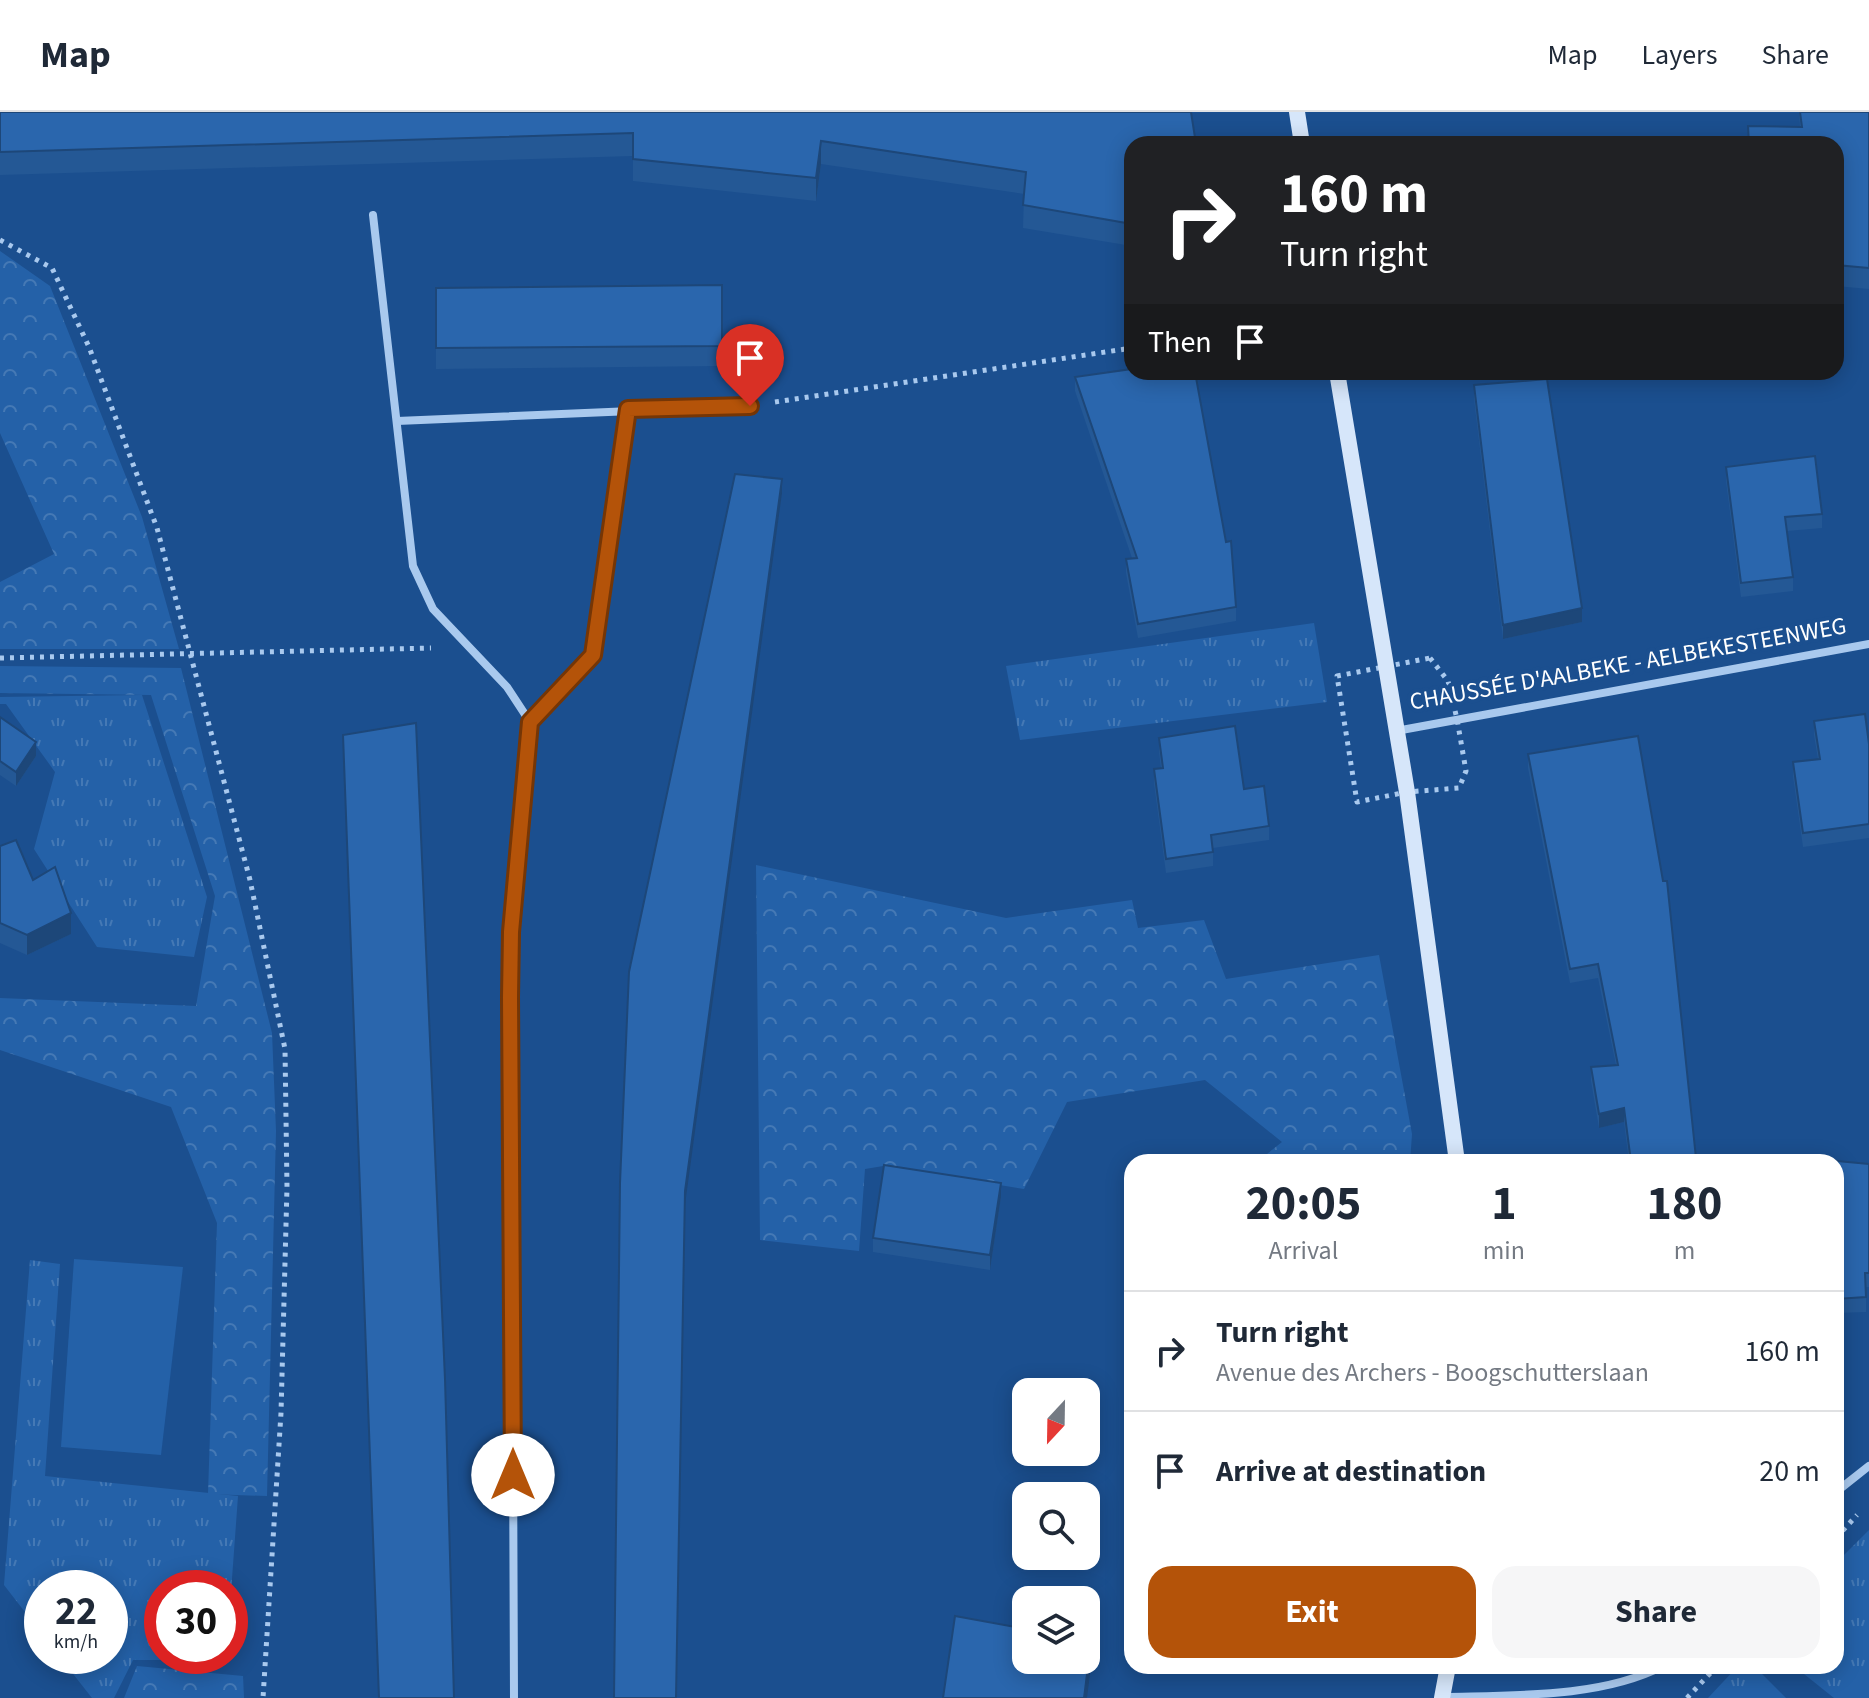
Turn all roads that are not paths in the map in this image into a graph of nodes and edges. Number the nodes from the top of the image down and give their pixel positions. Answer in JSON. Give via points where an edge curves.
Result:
{"nodes":[{"id":1,"x":1297,"y":112,"type":"edge"},
{"id":2,"x":1301,"y":136,"type":"edge"},
{"id":3,"x":373,"y":215,"type":"dead end"},
{"id":4,"x":1338,"y":380,"type":"edge"},
{"id":5,"x":750,"y":406,"type":"road end"},
{"id":6,"x":628,"y":409,"type":"junction"},
{"id":7,"x":397,"y":421,"type":"junction"},
{"id":8,"x":1869,"y":644,"type":"edge"},
{"id":9,"x":530,"y":722,"type":"junction"},
{"id":10,"x":1395,"y":731,"type":"junction"},
{"id":11,"x":1456,"y":1154,"type":"edge"},
{"id":12,"x":1869,"y":1466,"type":"edge"},
{"id":13,"x":1844,"y":1486,"type":"edge"},
{"id":14,"x":1446,"y":1674,"type":"edge"},
{"id":15,"x":1651,"y":1674,"type":"edge"},
{"id":16,"x":514,"y":1698,"type":"edge"},
{"id":17,"x":1442,"y":1698,"type":"edge"}],
"edges":[{"from":1,"to":2,"type":"main road"},
{"from":3,"to":7,"type":"street"},
{"from":4,"to":10,"type":"main road","name":"CHAUSSÉE D'AALBEKE - AELBEKESTEENWEG"},
{"from":5,"to":6,"type":"street"},
{"from":6,"to":7,"type":"street"},
{"from":6,"to":9,"type":"street","via":[[593,655]]},
{"from":7,"to":9,"type":"street","via":[[413,566],[433,609],[507,687]]},
{"from":8,"to":10,"type":"street","name":"CHAUSSÉE D'AALBEKE - AELBEKESTEENWEG"},
{"from":9,"to":16,"type":"street","via":[[511,932]]},
{"from":10,"to":11,"type":"main road","name":"CHAUSSÉE D'AALBEKE - AELBEKESTEENWEG"},
{"from":12,"to":13,"type":"street"},
{"from":14,"to":17,"type":"main road"},
{"from":15,"to":17,"type":"street","via":[[1592,1692]]}]}
